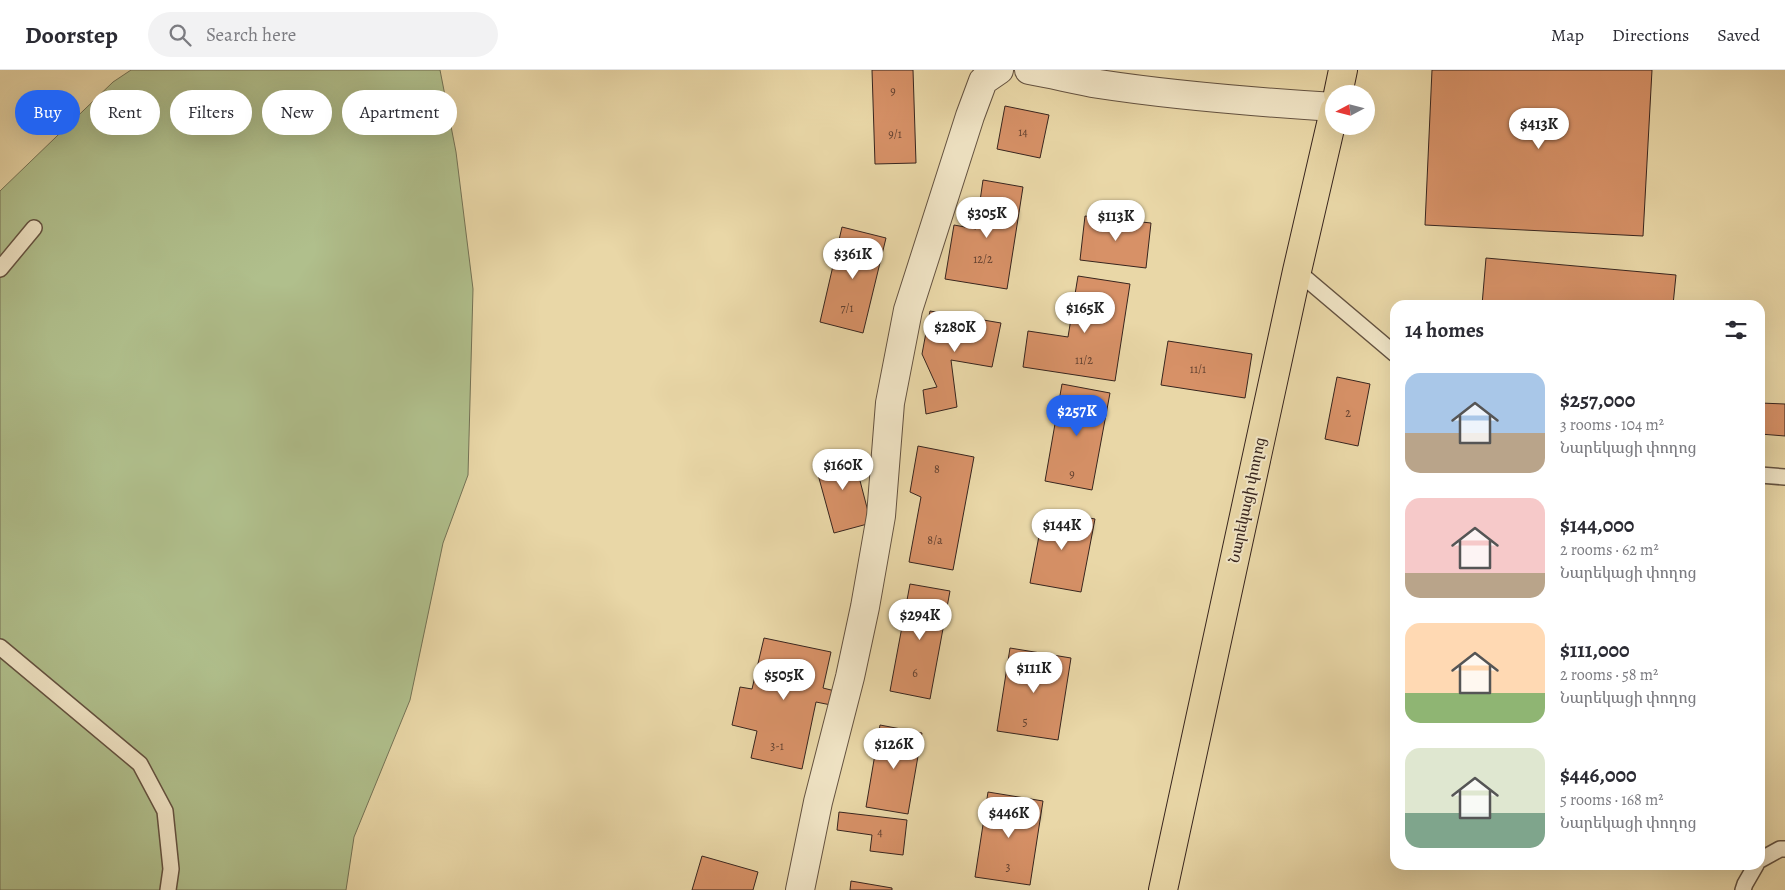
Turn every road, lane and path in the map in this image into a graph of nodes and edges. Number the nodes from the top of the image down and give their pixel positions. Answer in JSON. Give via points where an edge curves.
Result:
{"nodes":[{"id":1,"x":999,"y":70,"type":"edge"},
{"id":2,"x":1029,"y":70,"type":"edge"},
{"id":3,"x":1343,"y":70,"type":"edge"},
{"id":4,"x":1340,"y":85,"type":"edge"},
{"id":5,"x":1325,"y":108,"type":"edge"},
{"id":6,"x":1328,"y":135,"type":"edge"},
{"id":7,"x":34,"y":228,"type":"dead end"},
{"id":8,"x":0,"y":270,"type":"edge"},
{"id":9,"x":1297,"y":271,"type":"junction"},
{"id":10,"x":1390,"y":350,"type":"edge"},
{"id":11,"x":1765,"y":475,"type":"edge"},
{"id":12,"x":1785,"y":476,"type":"edge"},
{"id":13,"x":0,"y":647,"type":"edge"},
{"id":14,"x":1785,"y":849,"type":"edge"},
{"id":15,"x":1765,"y":857,"type":"edge"},
{"id":16,"x":1753,"y":870,"type":"edge"},
{"id":17,"x":168,"y":890,"type":"edge"},
{"id":18,"x":800,"y":890,"type":"edge"},
{"id":19,"x":1163,"y":890,"type":"edge"},
{"id":20,"x":1743,"y":890,"type":"edge"}],
"edges":[{"from":1,"to":18,"type":"street","via":[[984,82],[970,116],[908,310],[890,403],[881,516],[865,607]]},
{"from":2,"to":5,"type":"street","via":[[1141,90]]},
{"from":3,"to":4,"type":"highway"},
{"from":6,"to":9,"type":"highway","name":"Նարեկացի փողոց"},
{"from":7,"to":8,"type":"lane"},
{"from":9,"to":10,"type":"lane"},
{"from":9,"to":19,"type":"highway","name":"Նարեկացի փողոց"},
{"from":11,"to":12,"type":"lane"},
{"from":13,"to":17,"type":"lane","via":[[140,764],[165,810],[171,869]]},
{"from":14,"to":15,"type":"lane"},
{"from":16,"to":20,"type":"lane"}]}
